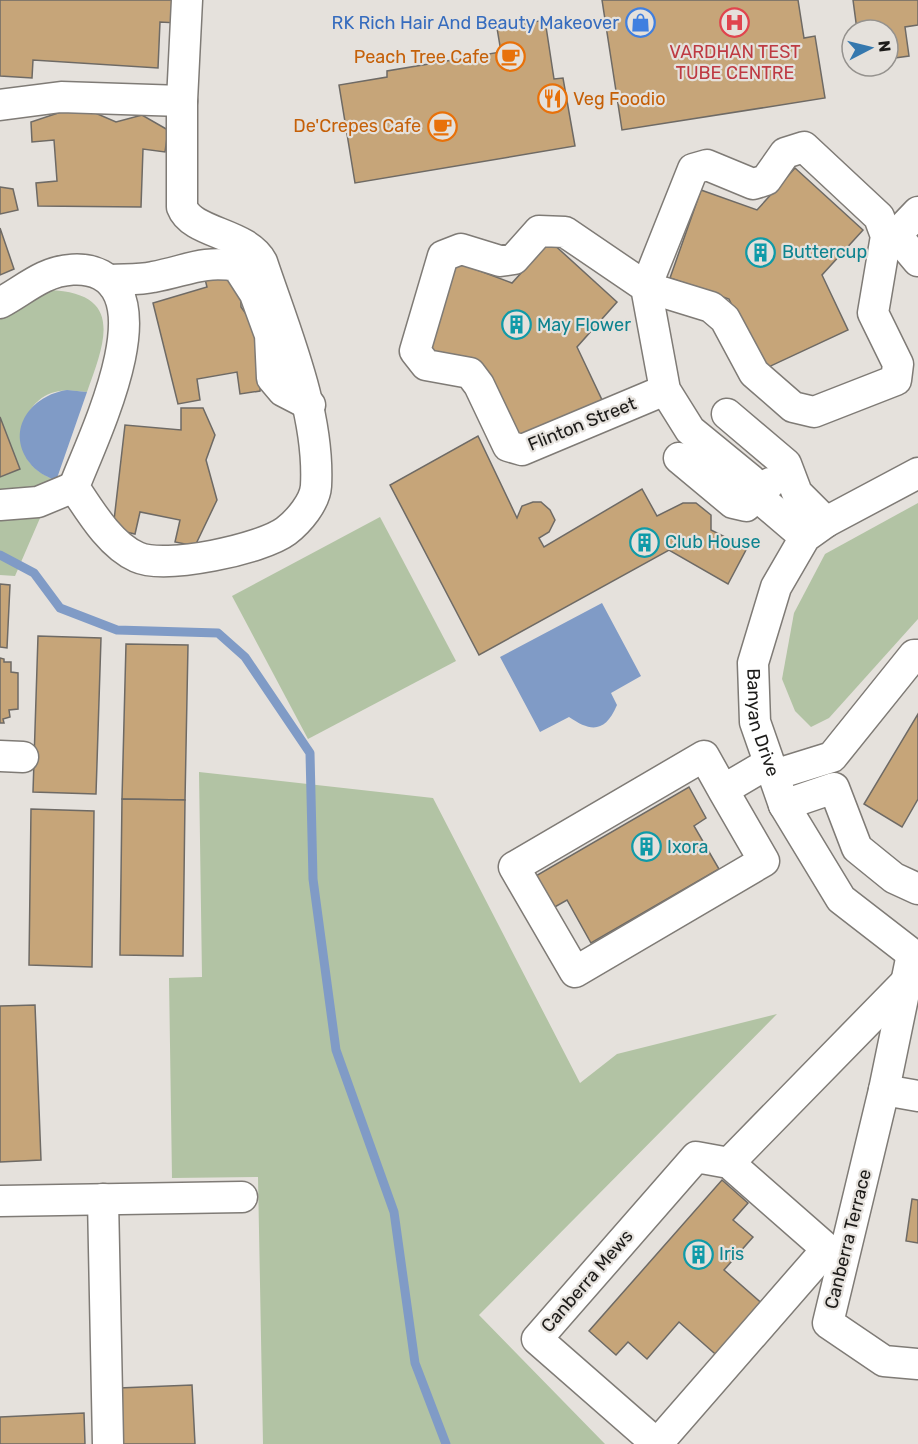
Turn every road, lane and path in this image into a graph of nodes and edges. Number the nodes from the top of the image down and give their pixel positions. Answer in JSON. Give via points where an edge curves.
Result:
{"nodes":[{"id":1,"x":187,"y":0,"type":"edge"},
{"id":2,"x":182,"y":101,"type":"junction"},
{"id":3,"x":0,"y":105,"type":"edge"},
{"id":4,"x":918,"y":212,"type":"edge"},
{"id":5,"x":918,"y":261,"type":"edge"},
{"id":6,"x":110,"y":280,"type":"junction"},
{"id":7,"x":646,"y":287,"type":"junction"},
{"id":8,"x":0,"y":303,"type":"edge"},
{"id":9,"x":665,"y":390,"type":"junction"},
{"id":10,"x":310,"y":405,"type":"junction"},
{"id":11,"x":727,"y":414,"type":"dead end"},
{"id":12,"x":679,"y":458,"type":"dead end"},
{"id":13,"x":786,"y":464,"type":"junction"},
{"id":14,"x":918,"y":473,"type":"edge"},
{"id":15,"x":74,"y":487,"type":"junction"},
{"id":16,"x":758,"y":497,"type":"junction"},
{"id":17,"x":0,"y":506,"type":"edge"},
{"id":18,"x":816,"y":530,"type":"junction"},
{"id":19,"x":918,"y":655,"type":"edge"},
{"id":20,"x":772,"y":769,"type":"junction"},
{"id":21,"x":723,"y":790,"type":"junction"},
{"id":22,"x":784,"y":805,"type":"junction"},
{"id":23,"x":918,"y":889,"type":"edge"},
{"id":24,"x":912,"y":964,"type":"edge"},
{"id":25,"x":884,"y":1090,"type":"junction"},
{"id":26,"x":918,"y":1096,"type":"edge"},
{"id":27,"x":729,"y":1163,"type":"junction"},
{"id":28,"x":242,"y":1197,"type":"dead end"},
{"id":29,"x":103,"y":1199,"type":"junction"},
{"id":30,"x":0,"y":1201,"type":"edge"},
{"id":31,"x":918,"y":1364,"type":"edge"},
{"id":32,"x":108,"y":1444,"type":"edge"},
{"id":33,"x":657,"y":1444,"type":"edge"}],
"edges":[{"from":1,"to":2,"type":"street"},
{"from":2,"to":3,"type":"street","via":[[61,97]]},
{"from":2,"to":10,"type":"street","via":[[184,211],[189,218],[257,252]]},
{"from":4,"to":5,"type":"street","via":[[896,236]]},
{"from":6,"to":8,"type":"street","via":[[91,269],[65,270],[44,277]]},
{"from":6,"to":10,"type":"street","via":[[152,278],[199,264],[237,266],[255,294],[270,336],[272,378],[283,391]]},
{"from":6,"to":15,"type":"street","via":[[121,299],[126,322],[122,352]]},
{"from":7,"to":7,"type":"street","name":"Flinton Street","via":[[711,307],[725,319],[754,372],[793,408],[814,412],[896,380],[898,364],[873,312],[886,236],[879,217],[804,147],[785,153],[765,180],[753,184],[707,165],[693,169]]},
{"from":7,"to":9,"type":"street"},
{"from":7,"to":9,"type":"street","name":"Flinton Street","via":[[565,232],[539,231],[514,259],[500,261],[461,249],[443,256],[415,351],[426,365],[470,373],[508,446],[522,450]]},
{"from":9,"to":16,"type":"street","via":[[690,430],[751,480]]},
{"from":10,"to":15,"type":"street","via":[[316,488],[308,508],[286,531],[262,542],[229,553],[156,563],[136,557],[118,544]]},
{"from":11,"to":13,"type":"street"},
{"from":12,"to":16,"type":"street","via":[[733,503],[746,507]]},
{"from":13,"to":16,"type":"street"},
{"from":13,"to":18,"type":"street"},
{"from":14,"to":18,"type":"street"},
{"from":15,"to":17,"type":"street","via":[[38,502]]},
{"from":16,"to":18,"type":"street"},
{"from":18,"to":20,"type":"street","name":"Banyan Drive","via":[[776,587],[753,663],[755,722]]},
{"from":19,"to":20,"type":"street","via":[[832,757]]},
{"from":20,"to":21,"type":"street"},
{"from":20,"to":22,"type":"street","name":"Banyan Drive"},
{"from":21,"to":21,"type":"street","via":[[704,756],[514,867],[575,972],[765,861]]},
{"from":22,"to":23,"type":"street","via":[[834,788],[857,848],[894,878]]},
{"from":22,"to":24,"type":"street","name":"Banyan Drive","via":[[841,899]]},
{"from":24,"to":25,"type":"street","name":"Canberra Terrace"},
{"from":24,"to":27,"type":"street"},
{"from":25,"to":26,"type":"street"},
{"from":25,"to":31,"type":"street","name":"Canberra Terrace","via":[[828,1323],[884,1361]]},
{"from":27,"to":33,"type":"street","name":"Canberra Mews","via":[[827,1249]]},
{"from":27,"to":33,"type":"street","name":"Canberra Mews","via":[[696,1156],[537,1339]]},
{"from":28,"to":29,"type":"street"},
{"from":29,"to":30,"type":"street"},
{"from":29,"to":32,"type":"street"}]}
